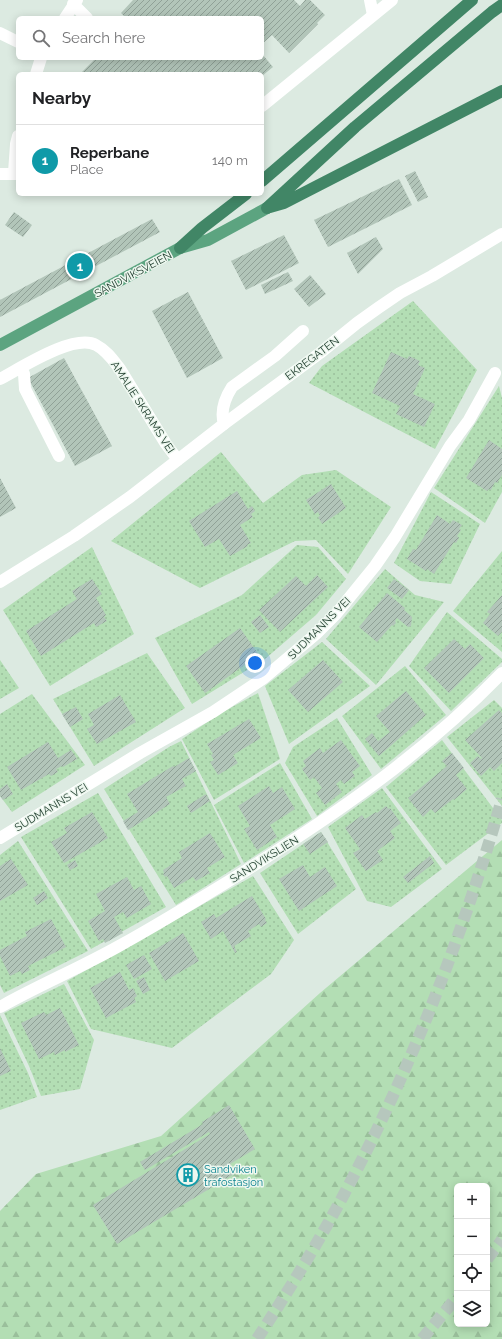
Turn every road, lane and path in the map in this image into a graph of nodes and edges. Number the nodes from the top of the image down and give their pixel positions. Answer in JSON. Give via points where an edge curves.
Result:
{"nodes":[{"id":1,"x":370,"y":0,"type":"edge"},
{"id":2,"x":392,"y":0,"type":"edge"},
{"id":3,"x":472,"y":0,"type":"edge"},
{"id":4,"x":75,"y":2,"type":"edge"},
{"id":5,"x":502,"y":5,"type":"edge"},
{"id":6,"x":373,"y":15,"type":"junction"},
{"id":7,"x":66,"y":16,"type":"edge"},
{"id":8,"x":86,"y":16,"type":"edge"},
{"id":9,"x":0,"y":33,"type":"edge"},
{"id":10,"x":16,"y":41,"type":"edge"},
{"id":11,"x":40,"y":60,"type":"edge"},
{"id":12,"x":37,"y":72,"type":"edge"},
{"id":13,"x":502,"y":91,"type":"edge"},
{"id":14,"x":264,"y":104,"type":"edge"},
{"id":15,"x":16,"y":144,"type":"edge"},
{"id":16,"x":16,"y":173,"type":"edge"},
{"id":17,"x":0,"y":174,"type":"edge"},
{"id":18,"x":264,"y":179,"type":"edge"},
{"id":19,"x":243,"y":196,"type":"edge"},
{"id":20,"x":267,"y":208,"type":"junction"},
{"id":21,"x":502,"y":234,"type":"edge"},
{"id":22,"x":180,"y":248,"type":"junction"},
{"id":23,"x":303,"y":331,"type":"dead end"},
{"id":24,"x":0,"y":345,"type":"edge"},
{"id":25,"x":21,"y":368,"type":"junction"},
{"id":26,"x":495,"y":373,"type":"dead end"},
{"id":27,"x":0,"y":379,"type":"edge"},
{"id":28,"x":224,"y":424,"type":"junction"},
{"id":29,"x":60,"y":456,"type":"dead end"},
{"id":30,"x":178,"y":460,"type":"junction"},
{"id":31,"x":0,"y":582,"type":"edge"},
{"id":32,"x":502,"y":673,"type":"edge"},
{"id":33,"x":0,"y":838,"type":"edge"},
{"id":34,"x":0,"y":1007,"type":"edge"}],
"edges":[{"from":1,"to":6,"type":"street"},
{"from":2,"to":6,"type":"street"},
{"from":3,"to":18,"type":"highway"},
{"from":4,"to":7,"type":"street"},
{"from":4,"to":8,"type":"street"},
{"from":5,"to":20,"type":"highway","via":[[355,127]]},
{"from":6,"to":14,"type":"street"},
{"from":9,"to":10,"type":"street"},
{"from":11,"to":12,"type":"street"},
{"from":13,"to":20,"type":"highway","via":[[284,203]]},
{"from":15,"to":16,"type":"street"},
{"from":16,"to":17,"type":"street"},
{"from":19,"to":22,"type":"highway"},
{"from":20,"to":22,"type":"main road","name":"SANDVIKSVEIEN","via":[[208,240]]},
{"from":21,"to":28,"type":"street","name":"EKREGATEN","via":[[400,293]]},
{"from":22,"to":24,"type":"main road","name":"SANDVIKSVEIEN"},
{"from":23,"to":28,"type":"street","via":[[275,356],[232,387],[223,407]]},
{"from":25,"to":27,"type":"street","name":"AMALIE SKRAMS VEI"},
{"from":25,"to":29,"type":"street","via":[[25,389]]},
{"from":25,"to":30,"type":"street","name":"AMALIE SKRAMS VEI","via":[[73,343],[90,342],[96,345],[120,369]]},
{"from":26,"to":33,"type":"street","name":"SUDMANNS VEI","via":[[469,420],[450,446],[396,537],[336,614],[316,634],[264,678],[213,712]]},
{"from":28,"to":30,"type":"street","name":"AMALIE SKRAMS VEI"},
{"from":30,"to":31,"type":"street","name":"AMALIE SKRAMS VEI","via":[[74,536]]},
{"from":32,"to":34,"type":"street","name":"SANDVIKSLIEN","via":[[415,753],[330,816],[118,947]]}]}
